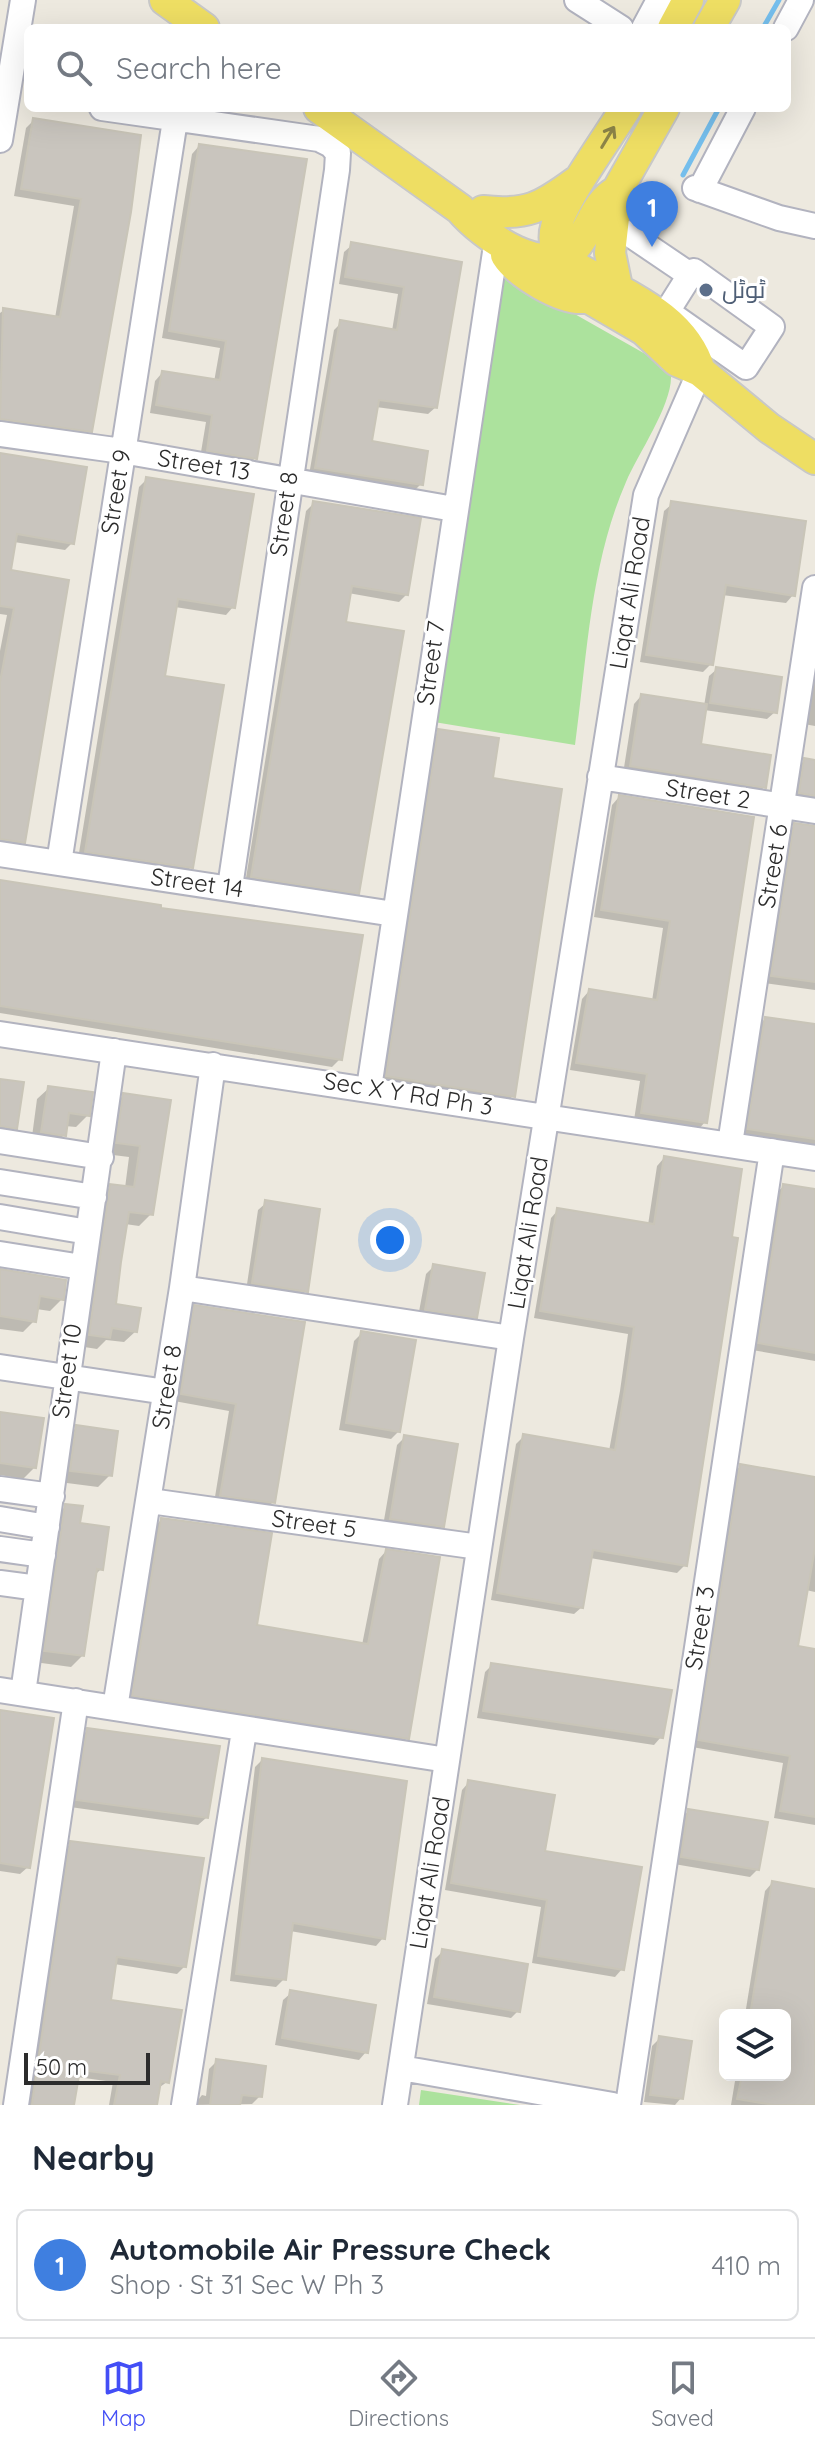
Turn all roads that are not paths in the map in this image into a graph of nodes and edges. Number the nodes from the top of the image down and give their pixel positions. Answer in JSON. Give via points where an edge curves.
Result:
{"nodes":[{"id":1,"x":23,"y":0,"type":"edge"},
{"id":2,"x":165,"y":0,"type":"edge"},
{"id":3,"x":577,"y":0,"type":"edge"},
{"id":4,"x":659,"y":0,"type":"edge"},
{"id":5,"x":688,"y":0,"type":"edge"},
{"id":6,"x":725,"y":0,"type":"edge"},
{"id":7,"x":801,"y":0,"type":"edge"},
{"id":8,"x":198,"y":24,"type":"edge"},
{"id":9,"x":615,"y":24,"type":"edge"},
{"id":10,"x":646,"y":24,"type":"edge"},
{"id":11,"x":675,"y":24,"type":"edge"},
{"id":12,"x":711,"y":24,"type":"edge"},
{"id":13,"x":788,"y":24,"type":"edge"},
{"id":14,"x":12,"y":93,"type":"edge"},
{"id":15,"x":126,"y":112,"type":"edge"},
{"id":16,"x":322,"y":112,"type":"edge"},
{"id":17,"x":624,"y":112,"type":"edge"},
{"id":18,"x":662,"y":112,"type":"edge"},
{"id":19,"x":741,"y":112,"type":"edge"},
{"id":20,"x":175,"y":120,"type":"junction"},
{"id":21,"x":337,"y":135,"type":"junction"},
{"id":22,"x":0,"y":140,"type":"edge"},
{"id":23,"x":585,"y":175,"type":"junction"},
{"id":24,"x":617,"y":191,"type":"junction"},
{"id":25,"x":472,"y":210,"type":"junction"},
{"id":26,"x":815,"y":226,"type":"edge"},
{"id":27,"x":610,"y":236,"type":"junction"},
{"id":28,"x":498,"y":240,"type":"junction"},
{"id":29,"x":558,"y":256,"type":"junction"},
{"id":30,"x":690,"y":275,"type":"junction"},
{"id":31,"x":603,"y":292,"type":"junction"},
{"id":32,"x":665,"y":315,"type":"junction"},
{"id":33,"x":746,"y":367,"type":"junction"},
{"id":34,"x":700,"y":371,"type":"junction"},
{"id":35,"x":727,"y":394,"type":"junction"},
{"id":36,"x":0,"y":434,"type":"edge"},
{"id":37,"x":122,"y":451,"type":"junction"},
{"id":38,"x":815,"y":459,"type":"edge"},
{"id":39,"x":289,"y":479,"type":"junction"},
{"id":40,"x":454,"y":509,"type":"junction"},
{"id":41,"x":815,"y":588,"type":"edge"},
{"id":42,"x":600,"y":777,"type":"junction"},
{"id":43,"x":782,"y":806,"type":"junction"},
{"id":44,"x":815,"y":811,"type":"edge"},
{"id":45,"x":0,"y":854,"type":"edge"},
{"id":46,"x":59,"y":863,"type":"junction"},
{"id":47,"x":230,"y":887,"type":"junction"},
{"id":48,"x":394,"y":914,"type":"junction"},
{"id":49,"x":0,"y":1034,"type":"edge"},
{"id":50,"x":114,"y":1051,"type":"junction"},
{"id":51,"x":213,"y":1065,"type":"junction"},
{"id":52,"x":369,"y":1088,"type":"junction"},
{"id":53,"x":547,"y":1116,"type":"junction"},
{"id":54,"x":0,"y":1141,"type":"edge"},
{"id":55,"x":730,"y":1144,"type":"junction"},
{"id":56,"x":772,"y":1151,"type":"junction"},
{"id":57,"x":101,"y":1157,"type":"junction"},
{"id":58,"x":815,"y":1158,"type":"edge"},
{"id":59,"x":0,"y":1182,"type":"edge"},
{"id":60,"x":94,"y":1197,"type":"junction"},
{"id":61,"x":0,"y":1217,"type":"edge"},
{"id":62,"x":88,"y":1232,"type":"junction"},
{"id":63,"x":0,"y":1254,"type":"edge"},
{"id":64,"x":82,"y":1267,"type":"junction"},
{"id":65,"x":182,"y":1288,"type":"junction"},
{"id":66,"x":511,"y":1338,"type":"junction"},
{"id":67,"x":0,"y":1367,"type":"edge"},
{"id":68,"x":66,"y":1376,"type":"junction"},
{"id":69,"x":166,"y":1392,"type":"junction"},
{"id":70,"x":0,"y":1489,"type":"edge"},
{"id":71,"x":52,"y":1496,"type":"junction"},
{"id":72,"x":150,"y":1501,"type":"junction"},
{"id":73,"x":0,"y":1519,"type":"edge"},
{"id":74,"x":47,"y":1527,"type":"junction"},
{"id":75,"x":479,"y":1547,"type":"junction"},
{"id":76,"x":0,"y":1549,"type":"edge"},
{"id":77,"x":43,"y":1555,"type":"junction"},
{"id":78,"x":0,"y":1583,"type":"edge"},
{"id":79,"x":38,"y":1588,"type":"junction"},
{"id":80,"x":11,"y":1692,"type":"edge"},
{"id":81,"x":76,"y":1701,"type":"junction"},
{"id":82,"x":115,"y":1708,"type":"junction"},
{"id":83,"x":244,"y":1731,"type":"junction"},
{"id":84,"x":447,"y":1760,"type":"junction"},
{"id":85,"x":401,"y":2068,"type":"junction"},
{"id":86,"x":572,"y":2102,"type":"edge"},
{"id":87,"x":16,"y":2105,"type":"edge"},
{"id":88,"x":184,"y":2105,"type":"edge"},
{"id":89,"x":395,"y":2105,"type":"edge"},
{"id":90,"x":613,"y":2105,"type":"edge"},
{"id":91,"x":628,"y":2105,"type":"edge"}],
"edges":[{"from":1,"to":14,"type":"street"},
{"from":2,"to":8,"type":"main road"},
{"from":3,"to":9,"type":"street"},
{"from":4,"to":10,"type":"street"},
{"from":5,"to":11,"type":"main road"},
{"from":6,"to":12,"type":"main road"},
{"from":7,"to":13,"type":"street"},
{"from":14,"to":22,"type":"street"},
{"from":15,"to":20,"type":"street"},
{"from":16,"to":21,"type":"main road"},
{"from":23,"to":17,"type":"main road","one_way":true},
{"from":18,"to":24,"type":"main road"},
{"from":19,"to":26,"type":"street","via":[[697,189]]},
{"from":20,"to":21,"type":"street","via":[[319,139]]},
{"from":20,"to":37,"type":"street","name":"Street 9"},
{"from":21,"to":25,"type":"main road"},
{"from":21,"to":39,"type":"street","name":"Street 8","via":[[337,170]]},
{"from":23,"to":25,"type":"main road","via":[[532,210],[513,215]]},
{"from":23,"to":29,"type":"main road","via":[[556,227]]},
{"from":24,"to":27,"type":"main road"},
{"from":24,"to":29,"type":"main road","via":[[606,197],[578,244]]},
{"from":25,"to":28,"type":"main road","via":[[473,225]]},
{"from":25,"to":29,"type":"main road"},
{"from":27,"to":30,"type":"street","via":[[628,233]]},
{"from":27,"to":31,"type":"main road"},
{"from":28,"to":29,"type":"main road","via":[[536,259]]},
{"from":28,"to":31,"type":"main road","via":[[508,259],[572,299]]},
{"from":28,"to":40,"type":"street","name":"Street 7"},
{"from":29,"to":31,"type":"main road","via":[[603,283]]},
{"from":30,"to":32,"type":"street"},
{"from":30,"to":33,"type":"street","via":[[694,271],[772,327]]},
{"from":31,"to":32,"type":"main road"},
{"from":31,"to":34,"type":"main road","via":[[677,361]]},
{"from":32,"to":33,"type":"street"},
{"from":32,"to":34,"type":"main road","via":[[688,340]]},
{"from":33,"to":35,"type":"street"},
{"from":34,"to":35,"type":"main road"},
{"from":34,"to":42,"type":"street","name":"Liqat Ali Road","via":[[646,495]]},
{"from":35,"to":38,"type":"main road"},
{"from":36,"to":37,"type":"street","name":"Street 13"},
{"from":37,"to":39,"type":"street","name":"Street 13"},
{"from":37,"to":46,"type":"street","name":"Street 9"},
{"from":39,"to":40,"type":"street","name":"Street 13"},
{"from":39,"to":47,"type":"street","name":"Street 8"},
{"from":40,"to":48,"type":"street","name":"Street 7"},
{"from":41,"to":43,"type":"street","name":"Street 6"},
{"from":42,"to":43,"type":"street","name":"Street 2"},
{"from":42,"to":53,"type":"street","name":"Liqat Ali Road"},
{"from":43,"to":44,"type":"street","name":"Street 2"},
{"from":43,"to":55,"type":"street","name":"Street 6"},
{"from":45,"to":46,"type":"street","name":"Street 14"},
{"from":46,"to":47,"type":"street","name":"Street 14"},
{"from":47,"to":48,"type":"street","name":"Street 14"},
{"from":48,"to":52,"type":"street","name":"Street 7"},
{"from":49,"to":50,"type":"street","name":"Sec X Y Rd Ph 3"},
{"from":50,"to":51,"type":"street","name":"Sec X Y Rd Ph 3"},
{"from":50,"to":57,"type":"street","name":"Street 10"},
{"from":51,"to":52,"type":"street","name":"Sec X Y Rd Ph 3"},
{"from":51,"to":65,"type":"street","name":"Street 8"},
{"from":52,"to":53,"type":"street","name":"Sec X Y Rd Ph 3"},
{"from":53,"to":55,"type":"street","name":"Sec X Y Rd Ph 3"},
{"from":53,"to":66,"type":"street","name":"Liqat Ali Road"},
{"from":54,"to":57,"type":"street"},
{"from":55,"to":56,"type":"street","name":"Sec X Y Rd Ph 3"},
{"from":56,"to":58,"type":"street","name":"Sec X Y Rd Ph 3"},
{"from":56,"to":91,"type":"street","name":"Street 3"},
{"from":57,"to":60,"type":"street","name":"Street 10"},
{"from":59,"to":60,"type":"street"},
{"from":60,"to":62,"type":"street","name":"Street 10"},
{"from":61,"to":62,"type":"street"},
{"from":62,"to":64,"type":"street","name":"Street 10"},
{"from":63,"to":64,"type":"street"},
{"from":64,"to":68,"type":"street","name":"Street 10"},
{"from":65,"to":66,"type":"street"},
{"from":65,"to":69,"type":"street","name":"Street 8"},
{"from":66,"to":75,"type":"street","name":"Liqat Ali Road"},
{"from":67,"to":68,"type":"street"},
{"from":68,"to":69,"type":"street"},
{"from":68,"to":71,"type":"street","name":"Street 10"},
{"from":69,"to":72,"type":"street","name":"Street 8"},
{"from":70,"to":71,"type":"street"},
{"from":71,"to":74,"type":"street","name":"Street 10"},
{"from":72,"to":75,"type":"street","name":"Street 5"},
{"from":72,"to":82,"type":"street","name":"Street 8"},
{"from":73,"to":74,"type":"street"},
{"from":74,"to":77,"type":"street","name":"Street 10"},
{"from":75,"to":84,"type":"street","name":"Liqat Ali Road"},
{"from":76,"to":77,"type":"street"},
{"from":77,"to":79,"type":"street","name":"Street 10"},
{"from":78,"to":79,"type":"street"},
{"from":79,"to":80,"type":"street","name":"Street 10"},
{"from":80,"to":81,"type":"street"},
{"from":81,"to":82,"type":"street"},
{"from":81,"to":87,"type":"street"},
{"from":82,"to":83,"type":"street"},
{"from":83,"to":84,"type":"street"},
{"from":83,"to":88,"type":"street"},
{"from":84,"to":85,"type":"street","name":"Liqat Ali Road"},
{"from":85,"to":86,"type":"street"},
{"from":85,"to":89,"type":"street","name":"Liqat Ali Road"},
{"from":86,"to":90,"type":"street"}]}
